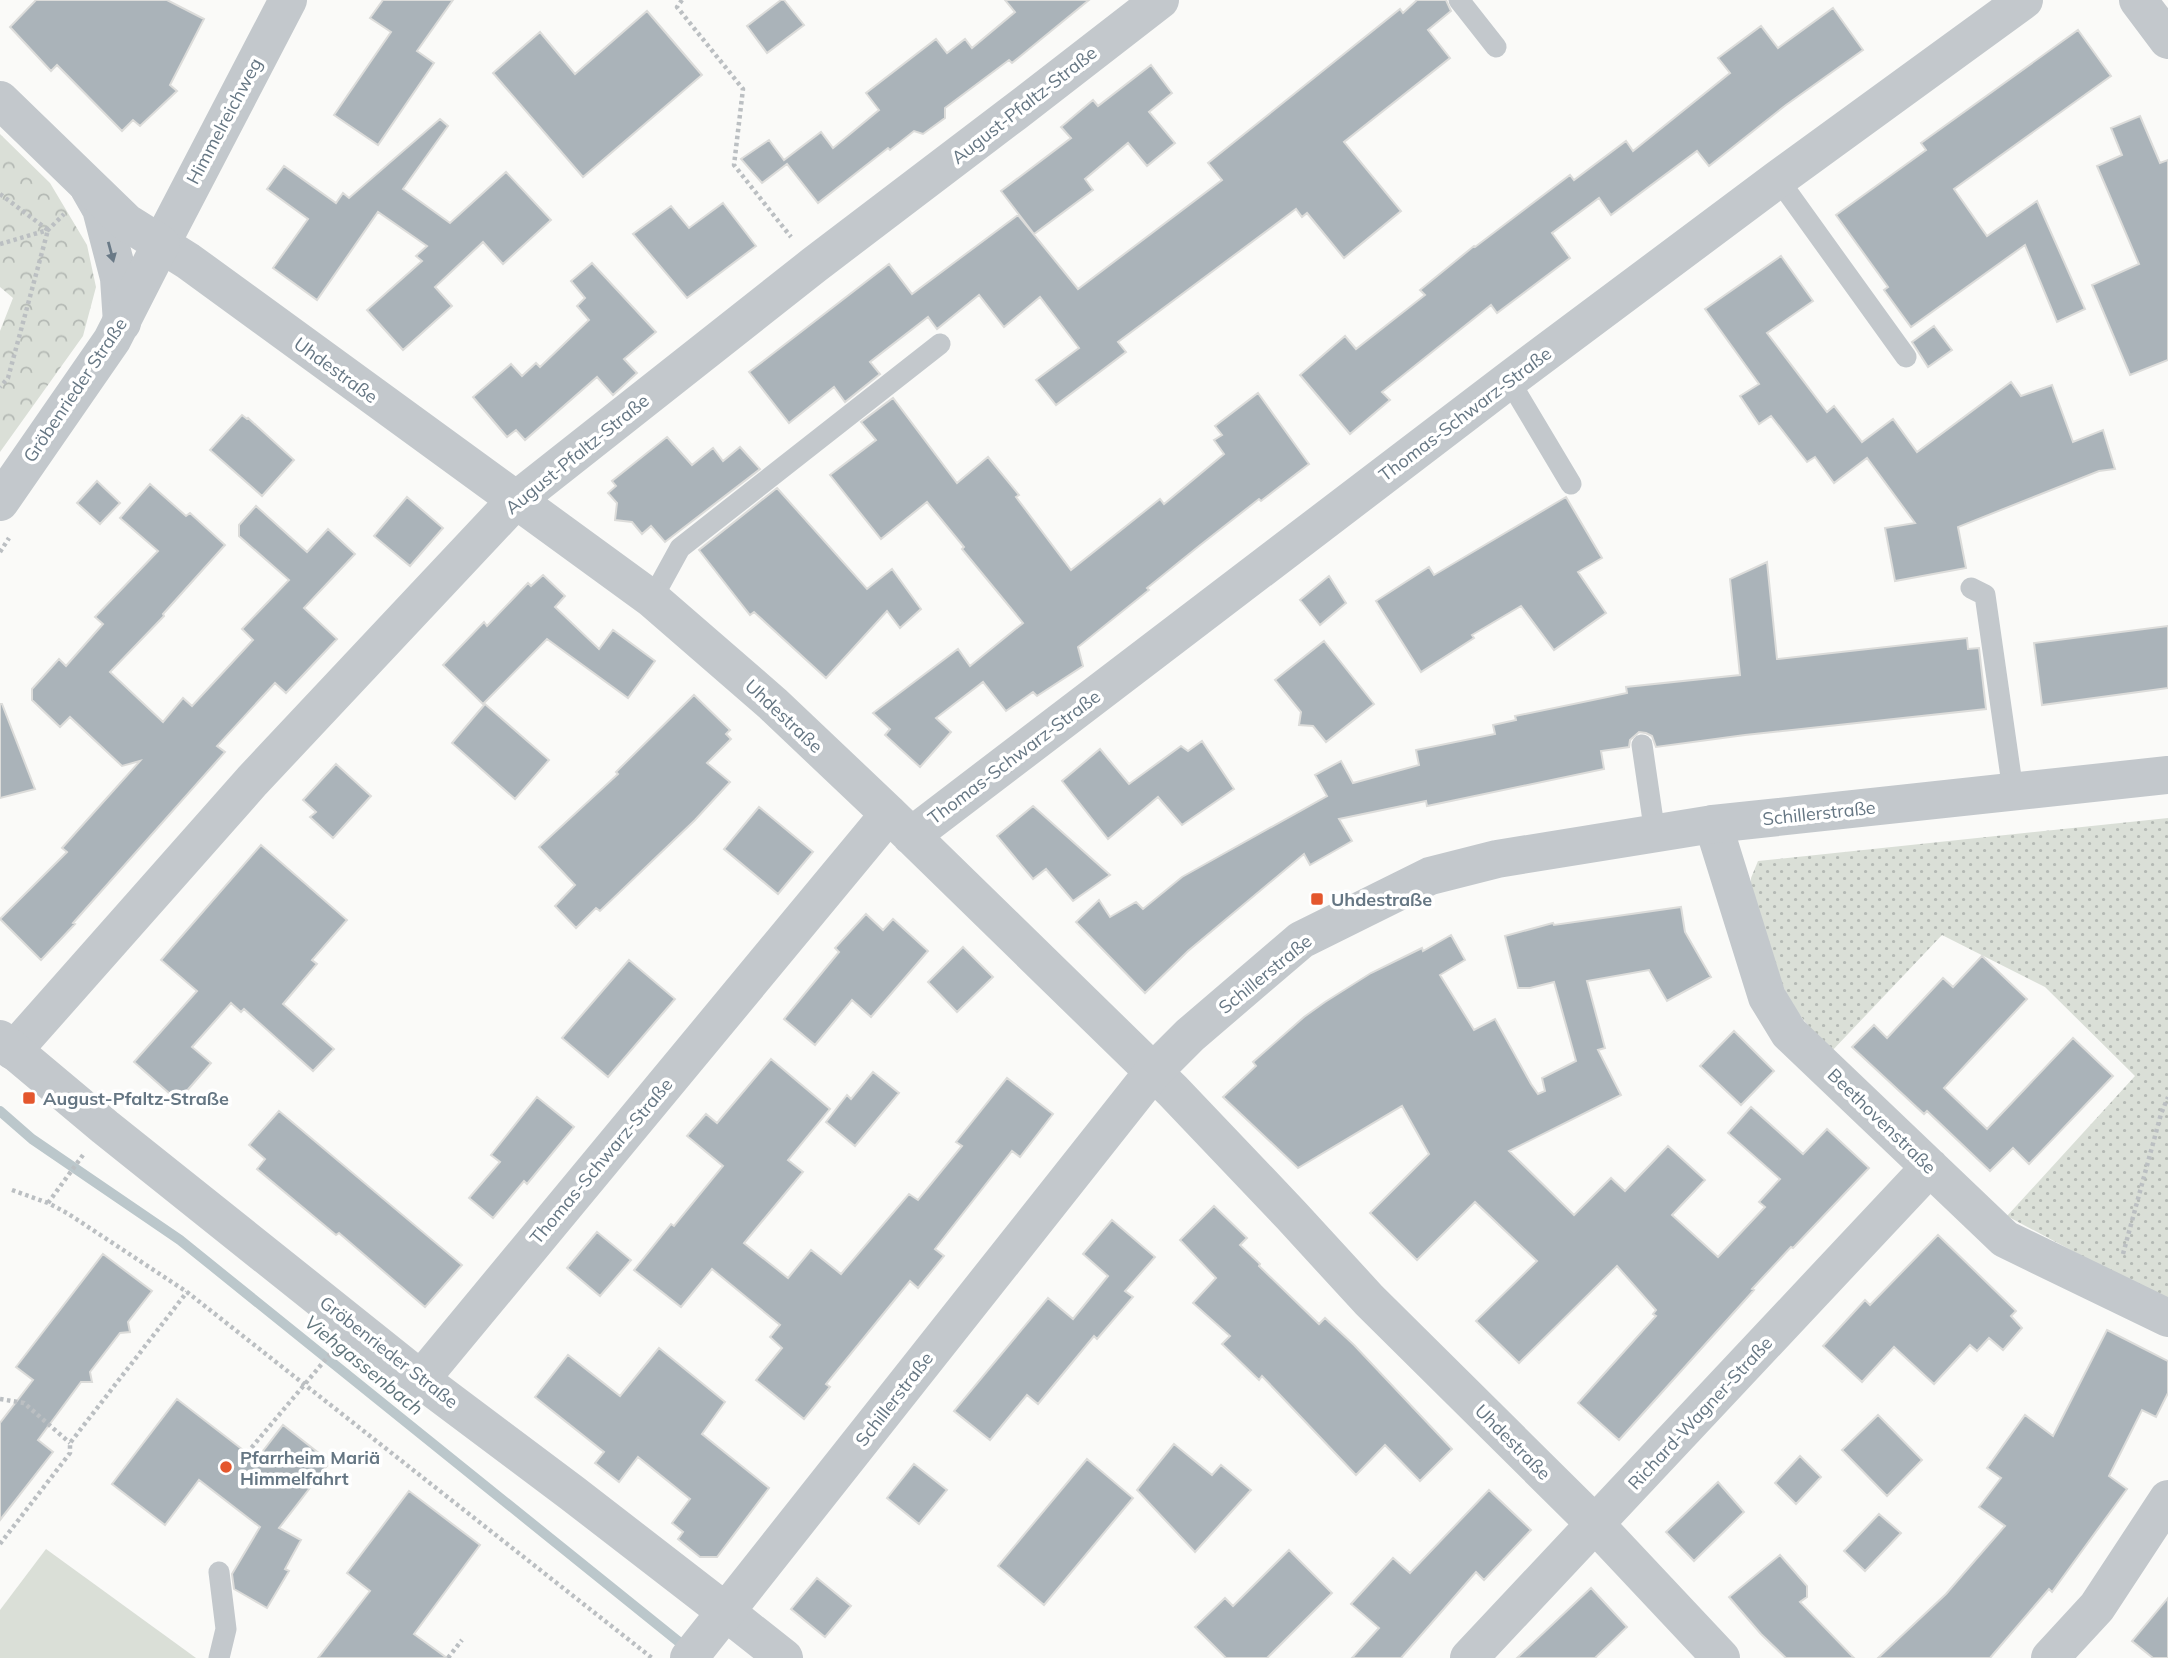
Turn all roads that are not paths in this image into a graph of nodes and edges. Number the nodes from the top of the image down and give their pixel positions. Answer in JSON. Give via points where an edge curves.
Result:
{"nodes":[{"id":1,"x":288,"y":0,"type":"edge"},
{"id":2,"x":1160,"y":0,"type":"edge"},
{"id":3,"x":1459,"y":0,"type":"edge"},
{"id":4,"x":2024,"y":0,"type":"edge"},
{"id":5,"x":2138,"y":0,"type":"edge"},
{"id":6,"x":2168,"y":40,"type":"edge"},
{"id":7,"x":1496,"y":47,"type":"dead end"},
{"id":8,"x":0,"y":100,"type":"edge"},
{"id":9,"x":1778,"y":179,"type":"junction"},
{"id":10,"x":89,"y":188,"type":"junction"},
{"id":11,"x":161,"y":244,"type":"junction"},
{"id":12,"x":122,"y":323,"type":"junction"},
{"id":13,"x":940,"y":344,"type":"dead end"},
{"id":14,"x":1906,"y":357,"type":"dead end"},
{"id":15,"x":1509,"y":380,"type":"junction"},
{"id":16,"x":1571,"y":484,"type":"dead end"},
{"id":17,"x":515,"y":501,"type":"junction"},
{"id":18,"x":0,"y":502,"type":"edge"},
{"id":19,"x":1970,"y":588,"type":"dead end"},
{"id":20,"x":652,"y":600,"type":"junction"},
{"id":21,"x":1642,"y":746,"type":"dead end"},
{"id":22,"x":2168,"y":775,"type":"edge"},
{"id":23,"x":2013,"y":791,"type":"junction"},
{"id":24,"x":1713,"y":824,"type":"junction"},
{"id":25,"x":900,"y":825,"type":"junction"},
{"id":26,"x":1655,"y":834,"type":"junction"},
{"id":27,"x":6,"y":1045,"type":"edge"},
{"id":28,"x":1153,"y":1072,"type":"junction"},
{"id":29,"x":1930,"y":1167,"type":"junction"},
{"id":30,"x":2168,"y":1318,"type":"edge"},
{"id":31,"x":421,"y":1379,"type":"junction"},
{"id":32,"x":2168,"y":1499,"type":"edge"},
{"id":33,"x":1595,"y":1524,"type":"junction"},
{"id":34,"x":219,"y":1572,"type":"dead end"},
{"id":35,"x":708,"y":1634,"type":"edge"},
{"id":36,"x":219,"y":1658,"type":"edge"},
{"id":37,"x":783,"y":1658,"type":"edge"},
{"id":38,"x":1469,"y":1658,"type":"edge"},
{"id":39,"x":1721,"y":1658,"type":"edge"},
{"id":40,"x":2050,"y":1658,"type":"edge"}],
"edges":[{"from":1,"to":11,"type":"street","name":"Himmelreichweg"},
{"from":2,"to":17,"type":"street","name":"August-Pfaltz-Straße"},
{"from":3,"to":7,"type":"lane"},
{"from":4,"to":9,"type":"street","name":"Thomas-Schwarz-Straße"},
{"from":5,"to":6,"type":"street"},
{"from":8,"to":10,"type":"street"},
{"from":9,"to":14,"type":"lane"},
{"from":9,"to":15,"type":"street","name":"Thomas-Schwarz-Straße"},
{"from":10,"to":11,"type":"street","via":[[126,222]]},
{"from":10,"to":12,"type":"street","one_way":true,"via":[[102,209],[119,278]]},
{"from":11,"to":12,"type":"street","name":"Gröbenrieder Straße"},
{"from":11,"to":17,"type":"street","name":"Uhdestraße"},
{"from":12,"to":18,"type":"street","name":"Gröbenrieder Straße"},
{"from":13,"to":20,"type":"lane","via":[[680,548]]},
{"from":15,"to":16,"type":"lane"},
{"from":15,"to":25,"type":"street","name":"Thomas-Schwarz-Straße"},
{"from":17,"to":20,"type":"street","name":"Uhdestraße"},
{"from":17,"to":27,"type":"street","name":"August-Pfaltz-Straße"},
{"from":19,"to":23,"type":"lane","via":[[1985,595]]},
{"from":20,"to":25,"type":"street","name":"Uhdestraße","via":[[773,704]]},
{"from":21,"to":26,"type":"lane"},
{"from":22,"to":23,"type":"street","name":"Schillerstraße"},
{"from":23,"to":24,"type":"street","name":"Schillerstraße"},
{"from":24,"to":26,"type":"street","name":"Schillerstraße"},
{"from":24,"to":29,"type":"street","name":"Beethovenstraße","via":[[1767,997],[1789,1033]]},
{"from":25,"to":28,"type":"street","name":"Uhdestraße"},
{"from":25,"to":31,"type":"street","name":"Thomas-Schwarz-Straße"},
{"from":26,"to":28,"type":"street","name":"Schillerstraße","via":[[1497,859],[1430,876],[1301,940]]},
{"from":27,"to":31,"type":"street","name":"Gröbenrieder Straße"},
{"from":28,"to":33,"type":"street","name":"Uhdestraße","via":[[1369,1300]]},
{"from":28,"to":35,"type":"street","name":"Schillerstraße"},
{"from":29,"to":30,"type":"street","name":"Beethovenstraße","via":[[2005,1239]]},
{"from":29,"to":33,"type":"street","name":"Richard-Wagner-Straße"},
{"from":31,"to":35,"type":"street","name":"Gröbenrieder Straße"},
{"from":32,"to":40,"type":"street","via":[[2097,1607]]},
{"from":33,"to":38,"type":"street","name":"Richard-Wagner-Straße"},
{"from":33,"to":39,"type":"street","name":"Uhdestraße"},
{"from":34,"to":36,"type":"lane","via":[[226,1629]]},
{"from":35,"to":37,"type":"street","name":"Gröbenrieder Straße"}]}
